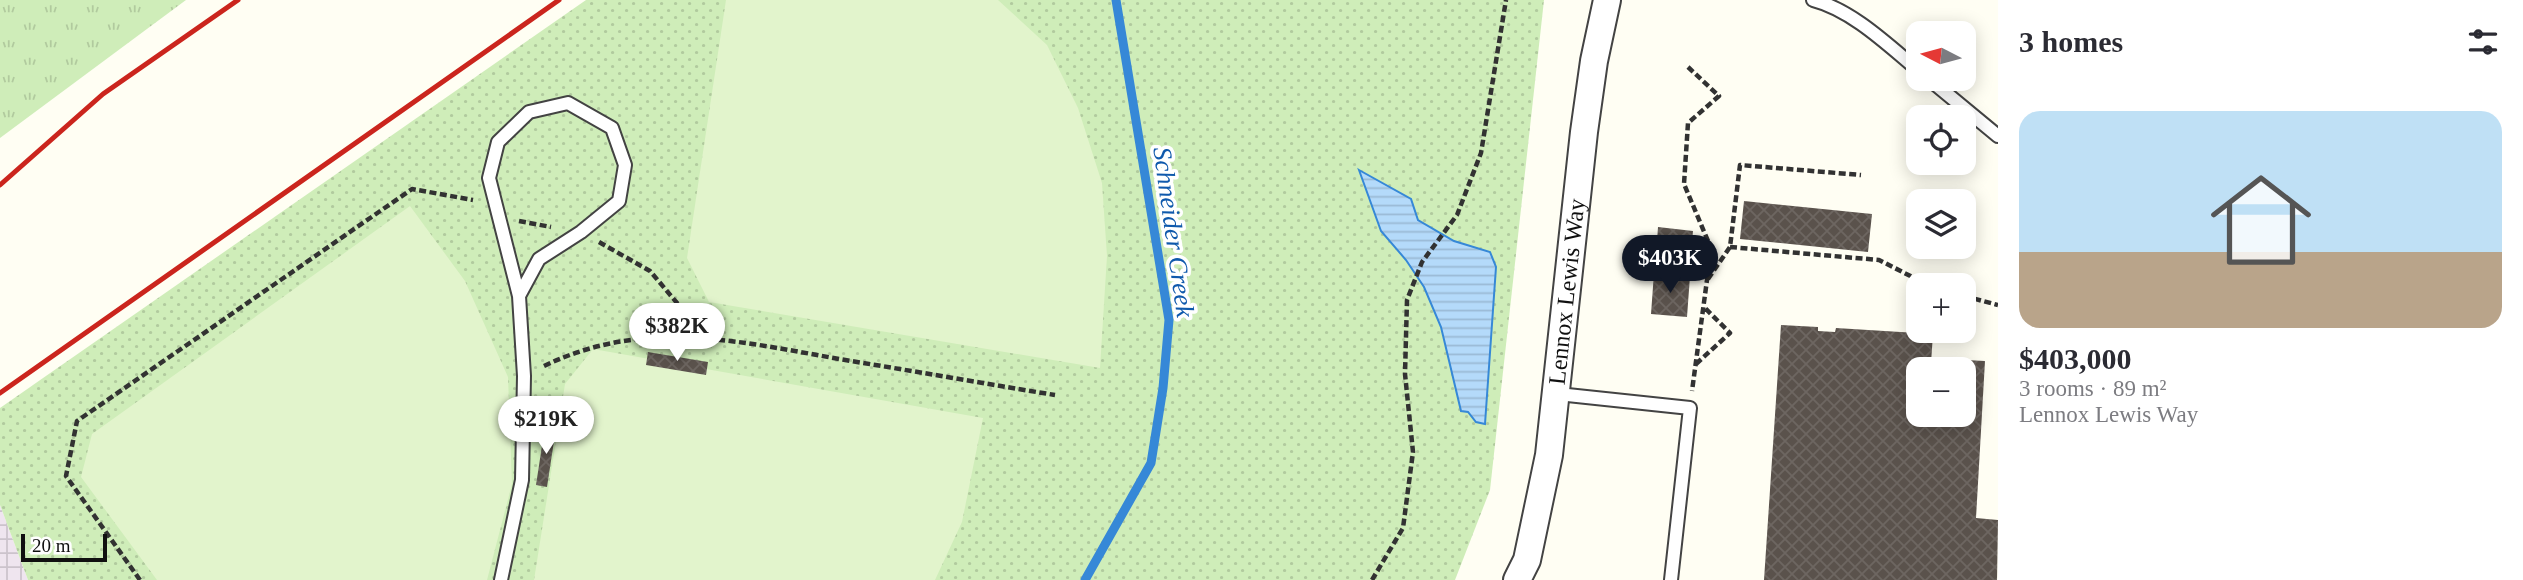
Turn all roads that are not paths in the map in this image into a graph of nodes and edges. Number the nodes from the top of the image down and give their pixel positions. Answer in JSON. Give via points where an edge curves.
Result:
{"nodes":[{"id":1,"x":1607,"y":0,"type":"edge"},
{"id":2,"x":1813,"y":0,"type":"edge"},
{"id":3,"x":1906,"y":60,"type":"edge"},
{"id":4,"x":1943,"y":91,"type":"edge"},
{"id":5,"x":1998,"y":136,"type":"edge"},
{"id":6,"x":519,"y":296,"type":"junction"},
{"id":7,"x":1558,"y":394,"type":"junction"},
{"id":8,"x":501,"y":580,"type":"edge"},
{"id":9,"x":1517,"y":580,"type":"edge"},
{"id":10,"x":1671,"y":580,"type":"edge"}],
"edges":[{"from":1,"to":7,"type":"street","name":"Lennox Lewis Way","via":[[1584,132]]},
{"from":2,"to":3,"type":"lane","via":[[1825,3]]},
{"from":4,"to":5,"type":"lane"},
{"from":6,"to":6,"type":"lane","via":[[539,259],[619,201],[625,165],[612,128],[568,103],[529,112],[498,142],[489,178]]},
{"from":6,"to":8,"type":"lane","via":[[524,376],[522,480]]},
{"from":7,"to":9,"type":"street","name":"Lennox Lewis Way","via":[[1527,560]]},
{"from":7,"to":10,"type":"lane","via":[[1690,408]]}]}
